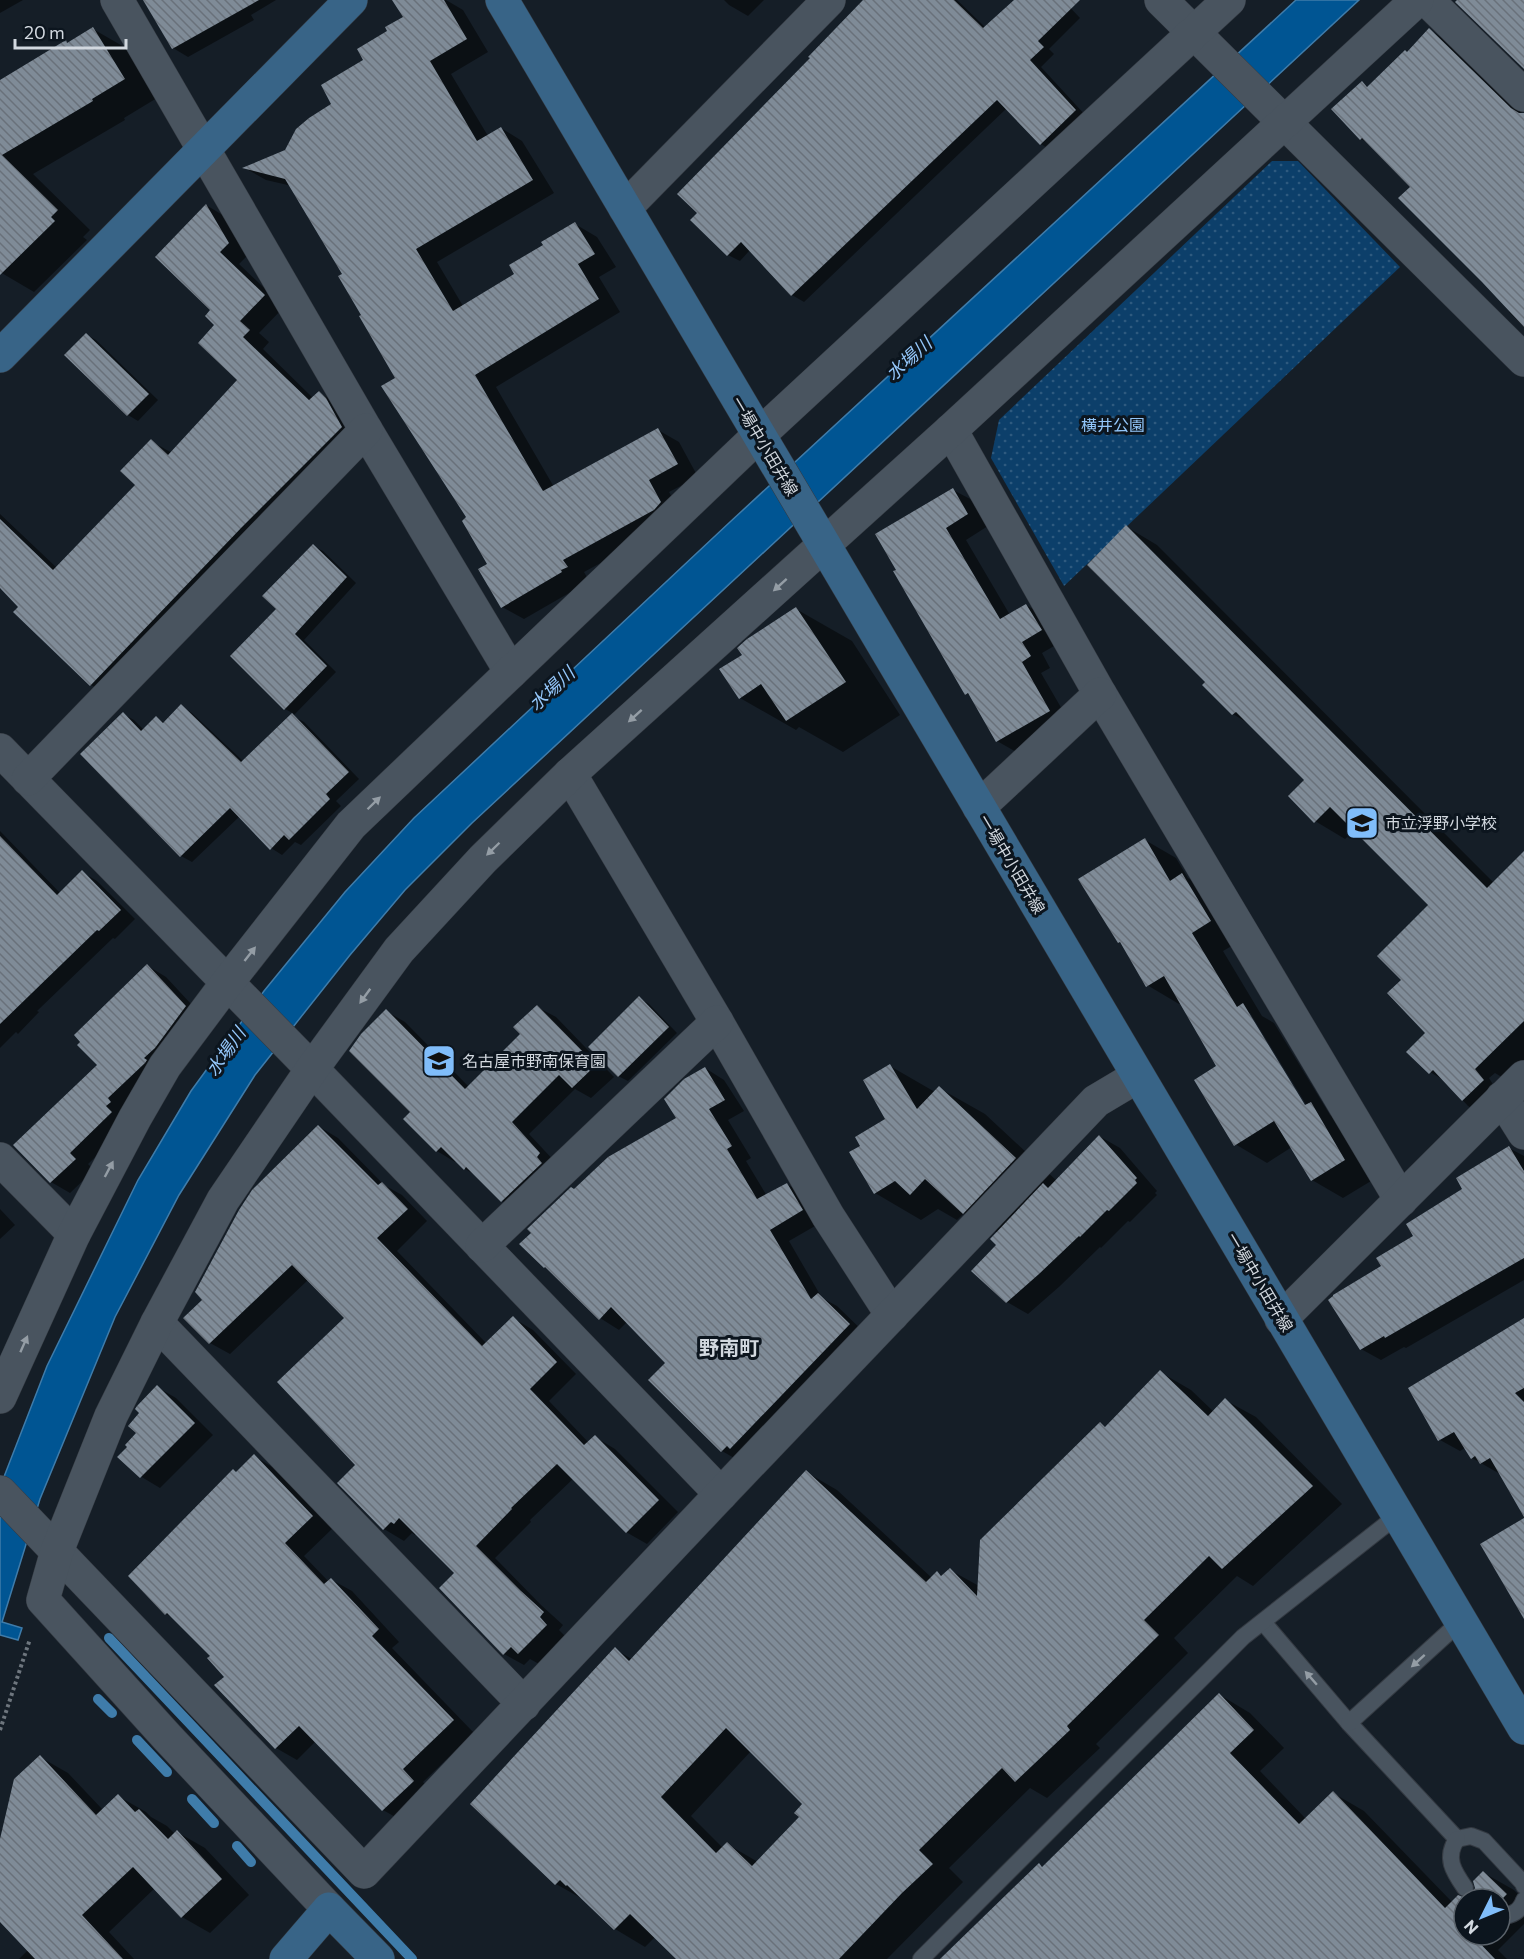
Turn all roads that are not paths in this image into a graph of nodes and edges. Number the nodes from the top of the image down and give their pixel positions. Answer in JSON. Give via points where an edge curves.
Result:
{"nodes":[{"id":1,"x":117,"y":0,"type":"edge"},
{"id":2,"x":351,"y":0,"type":"edge"},
{"id":3,"x":502,"y":0,"type":"edge"},
{"id":4,"x":829,"y":0,"type":"edge"},
{"id":5,"x":1161,"y":0,"type":"edge"},
{"id":6,"x":1229,"y":0,"type":"edge"},
{"id":7,"x":1417,"y":0,"type":"edge"},
{"id":8,"x":1427,"y":0,"type":"edge"},
{"id":9,"x":1199,"y":38,"type":"junction"},
{"id":10,"x":1524,"y":95,"type":"edge"},
{"id":11,"x":1279,"y":117,"type":"junction"},
{"id":12,"x":204,"y":148,"type":"junction"},
{"id":13,"x":625,"y":208,"type":"junction"},
{"id":14,"x":2,"y":351,"type":"edge"},
{"id":15,"x":1524,"y":360,"type":"edge"},
{"id":16,"x":366,"y":429,"type":"junction"},
{"id":17,"x":951,"y":430,"type":"junction"},
{"id":18,"x":763,"y":443,"type":"junction"},
{"id":19,"x":816,"y":534,"type":"junction"},
{"id":20,"x":511,"y":672,"type":"junction"},
{"id":21,"x":1100,"y":694,"type":"junction"},
{"id":22,"x":0,"y":750,"type":"edge"},
{"id":23,"x":570,"y":774,"type":"junction"},
{"id":24,"x":28,"y":779,"type":"junction"},
{"id":25,"x":979,"y":807,"type":"junction"},
{"id":26,"x":229,"y":985,"type":"junction"},
{"id":27,"x":717,"y":1022,"type":"junction"},
{"id":28,"x":308,"y":1066,"type":"junction"},
{"id":29,"x":1138,"y":1076,"type":"junction"},
{"id":30,"x":1513,"y":1088,"type":"edge"},
{"id":31,"x":1524,"y":1133,"type":"edge"},
{"id":32,"x":0,"y":1159,"type":"edge"},
{"id":33,"x":1401,"y":1200,"type":"junction"},
{"id":34,"x":74,"y":1234,"type":"junction"},
{"id":35,"x":482,"y":1246,"type":"junction"},
{"id":36,"x":892,"y":1316,"type":"junction"},
{"id":37,"x":1281,"y":1319,"type":"junction"},
{"id":38,"x":157,"y":1323,"type":"junction"},
{"id":39,"x":0,"y":1397,"type":"edge"},
{"id":40,"x":0,"y":1492,"type":"edge"},
{"id":41,"x":721,"y":1494,"type":"junction"},
{"id":42,"x":1398,"y":1515,"type":"junction"},
{"id":43,"x":50,"y":1545,"type":"junction"},
{"id":44,"x":1461,"y":1621,"type":"junction"},
{"id":45,"x":1263,"y":1622,"type":"junction"},
{"id":46,"x":524,"y":1704,"type":"junction"},
{"id":47,"x":1349,"y":1723,"type":"junction"},
{"id":48,"x":1523,"y":1724,"type":"edge"},
{"id":49,"x":1457,"y":1839,"type":"junction"},
{"id":50,"x":1524,"y":1886,"type":"edge"},
{"id":51,"x":1464,"y":1887,"type":"edge"},
{"id":52,"x":1524,"y":1900,"type":"edge"},
{"id":53,"x":329,"y":1909,"type":"junction"},
{"id":54,"x":1512,"y":1915,"type":"edge"},
{"id":55,"x":286,"y":1959,"type":"edge"},
{"id":56,"x":378,"y":1959,"type":"edge"},
{"id":57,"x":921,"y":1959,"type":"edge"}],
"edges":[{"from":1,"to":12,"type":"street"},
{"from":2,"to":12,"type":"main road"},
{"from":3,"to":13,"type":"main road","name":"一場中小田井線"},
{"from":4,"to":13,"type":"street"},
{"from":5,"to":9,"type":"street"},
{"from":6,"to":9,"type":"street"},
{"from":7,"to":11,"type":"street"},
{"from":8,"to":10,"type":"street"},
{"from":9,"to":11,"type":"street"},
{"from":9,"to":18,"type":"street"},
{"from":11,"to":15,"type":"street"},
{"from":11,"to":17,"type":"street"},
{"from":12,"to":14,"type":"main road"},
{"from":12,"to":16,"type":"street"},
{"from":13,"to":18,"type":"main road","name":"一場中小田井線"},
{"from":16,"to":20,"type":"street"},
{"from":16,"to":24,"type":"street"},
{"from":17,"to":19,"type":"street"},
{"from":17,"to":21,"type":"street"},
{"from":18,"to":19,"type":"main road","name":"一場中小田井線"},
{"from":18,"to":20,"type":"street"},
{"from":19,"to":23,"type":"street","one_way":true},
{"from":19,"to":25,"type":"main road","name":"一場中小田井線"},
{"from":26,"to":20,"type":"street","one_way":true,"via":[[351,825]]},
{"from":21,"to":25,"type":"street"},
{"from":21,"to":33,"type":"street"},
{"from":22,"to":24,"type":"street"},
{"from":23,"to":27,"type":"street"},
{"from":23,"to":28,"type":"street","one_way":true,"via":[[483,859],[399,950]]},
{"from":24,"to":26,"type":"street"},
{"from":25,"to":29,"type":"main road","name":"一場中小田井線"},
{"from":26,"to":28,"type":"street"},
{"from":34,"to":26,"type":"street","one_way":true,"via":[[165,1066]]},
{"from":27,"to":35,"type":"street"},
{"from":27,"to":36,"type":"street","via":[[828,1216]]},
{"from":28,"to":35,"type":"street"},
{"from":28,"to":38,"type":"street","via":[[223,1200]]},
{"from":29,"to":36,"type":"street","via":[[1096,1101]]},
{"from":29,"to":37,"type":"main road","name":"一場中小田井線"},
{"from":30,"to":31,"type":"street"},
{"from":30,"to":33,"type":"street"},
{"from":32,"to":34,"type":"street"},
{"from":33,"to":37,"type":"street"},
{"from":39,"to":34,"type":"street","one_way":true},
{"from":35,"to":41,"type":"street"},
{"from":36,"to":41,"type":"street"},
{"from":37,"to":42,"type":"main road","name":"一場中小田井線"},
{"from":38,"to":43,"type":"street"},
{"from":38,"to":46,"type":"street"},
{"from":40,"to":43,"type":"street"},
{"from":41,"to":46,"type":"street"},
{"from":42,"to":44,"type":"main road","name":"一場中小田井線"},
{"from":42,"to":45,"type":"lane"},
{"from":43,"to":46,"type":"street","via":[[364,1872]]},
{"from":43,"to":53,"type":"street","via":[[43,1600]]},
{"from":44,"to":47,"type":"lane","one_way":true},
{"from":44,"to":48,"type":"main road","name":"一場中小田井線"},
{"from":47,"to":45,"type":"lane","one_way":true},
{"from":45,"to":57,"type":"lane","via":[[1243,1637]]},
{"from":47,"to":49,"type":"lane"},
{"from":49,"to":50,"type":"lane","via":[[1471,1836],[1484,1841]]},
{"from":49,"to":51,"type":"lane","via":[[1450,1857]]},
{"from":52,"to":54,"type":"lane"},
{"from":53,"to":55,"type":"main road"},
{"from":53,"to":56,"type":"main road"}]}
